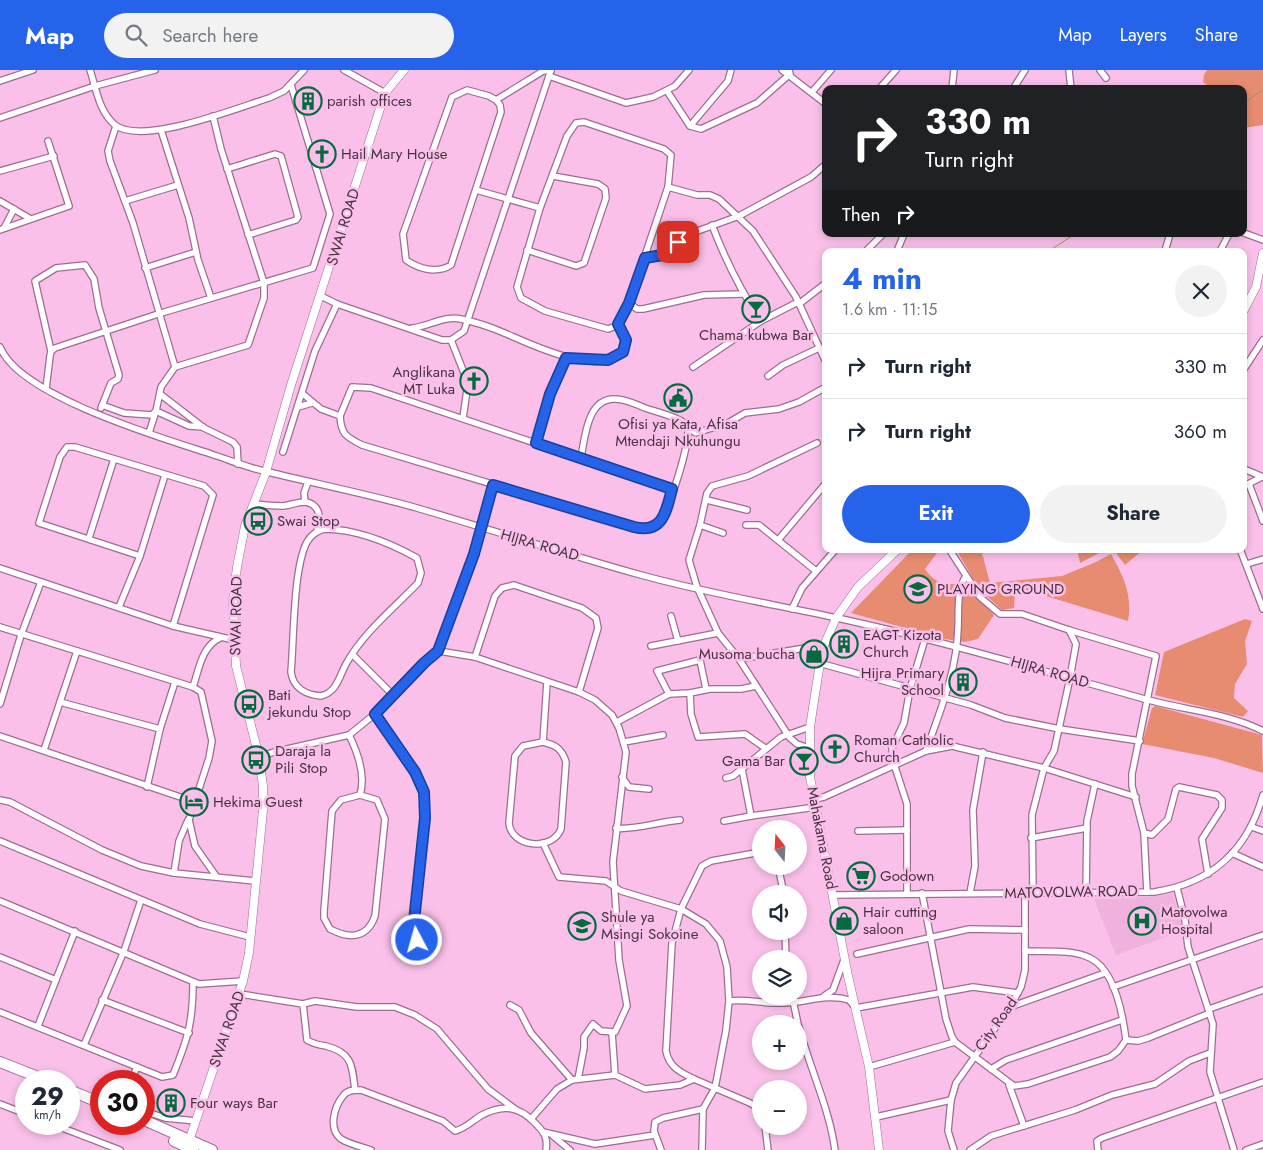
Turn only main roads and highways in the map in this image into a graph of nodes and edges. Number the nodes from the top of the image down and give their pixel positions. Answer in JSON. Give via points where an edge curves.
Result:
{"nodes":[{"id":1,"x":0,"y":1062,"type":"edge"},
{"id":2,"x":20,"y":1070,"type":"edge"},
{"id":3,"x":155,"y":1127,"type":"edge"},
{"id":4,"x":155,"y":1132,"type":"edge"},
{"id":5,"x":189,"y":1147,"type":"edge"},
{"id":6,"x":212,"y":1150,"type":"edge"}],
"edges":[{"from":1,"to":2,"type":"highway"},
{"from":3,"to":5,"type":"highway"},
{"from":4,"to":5,"type":"highway"},
{"from":5,"to":6,"type":"highway"}]}
